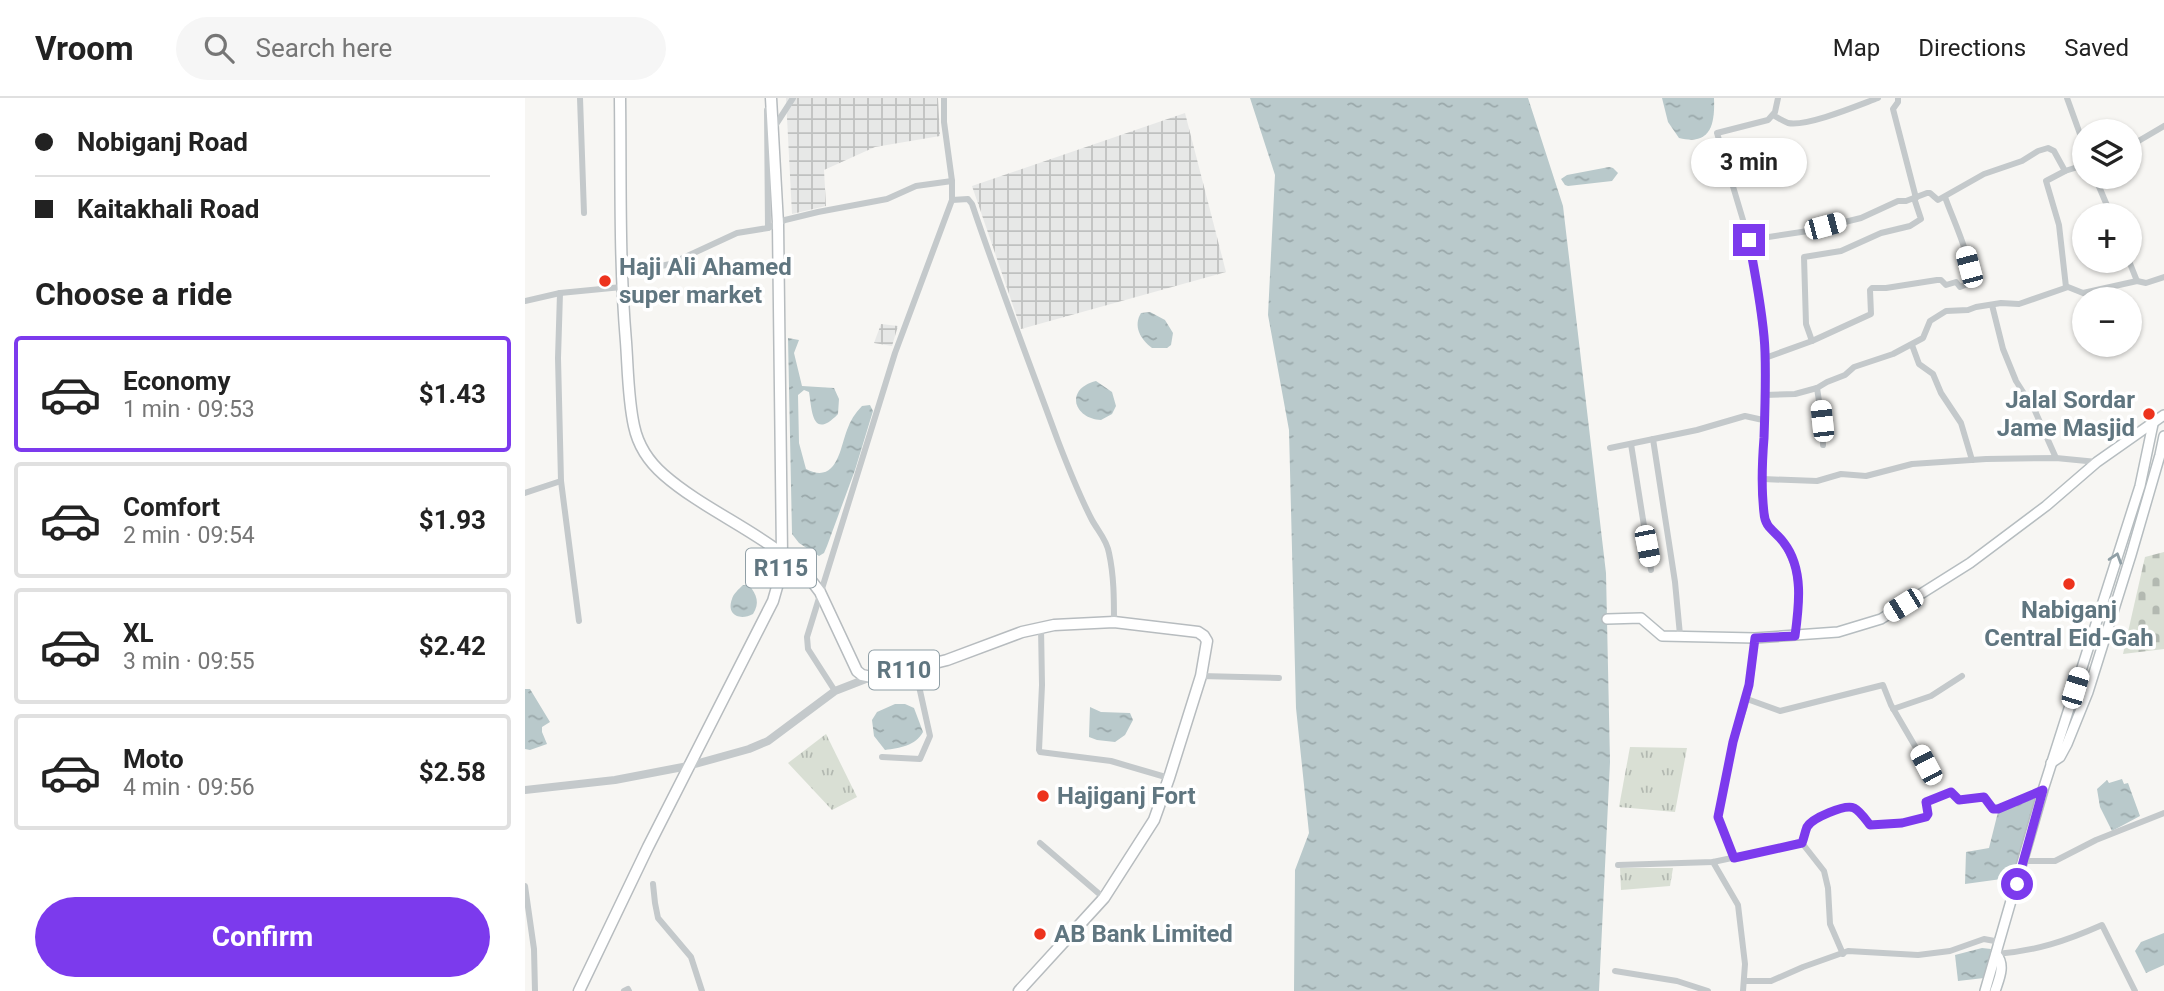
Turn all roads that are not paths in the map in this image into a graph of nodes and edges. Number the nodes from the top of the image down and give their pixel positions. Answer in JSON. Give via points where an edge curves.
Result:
{"nodes":[{"id":1,"x":580,"y":98,"type":"edge"},
{"id":2,"x":619,"y":98,"type":"edge"},
{"id":3,"x":769,"y":98,"type":"edge"},
{"id":4,"x":793,"y":98,"type":"edge"},
{"id":5,"x":944,"y":98,"type":"edge"},
{"id":6,"x":1779,"y":98,"type":"edge"},
{"id":7,"x":1878,"y":98,"type":"edge"},
{"id":8,"x":1898,"y":98,"type":"edge"},
{"id":9,"x":2067,"y":98,"type":"edge"},
{"id":10,"x":1773,"y":115,"type":"junction"},
{"id":11,"x":2075,"y":119,"type":"edge"},
{"id":12,"x":2164,"y":125,"type":"edge"},
{"id":13,"x":772,"y":130,"type":"junction"},
{"id":14,"x":2142,"y":139,"type":"edge"},
{"id":15,"x":2072,"y":169,"type":"edge"},
{"id":16,"x":2065,"y":171,"type":"junction"},
{"id":17,"x":952,"y":181,"type":"junction"},
{"id":18,"x":1945,"y":197,"type":"junction"},
{"id":19,"x":1915,"y":198,"type":"junction"},
{"id":20,"x":953,"y":200,"type":"junction"},
{"id":21,"x":584,"y":213,"type":"dead end"},
{"id":22,"x":773,"y":226,"type":"junction"},
{"id":23,"x":1749,"y":240,"type":"junction"},
{"id":24,"x":2134,"y":273,"type":"edge"},
{"id":25,"x":2164,"y":277,"type":"edge"},
{"id":26,"x":622,"y":281,"type":"junction"},
{"id":27,"x":2137,"y":281,"type":"junction"},
{"id":28,"x":2066,"y":287,"type":"junction"},
{"id":29,"x":561,"y":293,"type":"junction"},
{"id":30,"x":525,"y":301,"type":"edge"},
{"id":31,"x":1992,"y":305,"type":"junction"},
{"id":32,"x":1812,"y":341,"type":"junction"},
{"id":33,"x":1912,"y":345,"type":"junction"},
{"id":34,"x":1765,"y":358,"type":"junction"},
{"id":35,"x":1817,"y":388,"type":"junction"},
{"id":36,"x":1764,"y":396,"type":"junction"},
{"id":37,"x":2164,"y":415,"type":"edge"},
{"id":38,"x":1763,"y":419,"type":"junction"},
{"id":39,"x":2153,"y":424,"type":"junction"},
{"id":40,"x":2164,"y":436,"type":"edge"},
{"id":41,"x":1653,"y":439,"type":"junction"},
{"id":42,"x":1631,"y":444,"type":"junction"},
{"id":43,"x":1822,"y":445,"type":"dead end"},
{"id":44,"x":1611,"y":448,"type":"dead end"},
{"id":45,"x":2056,"y":458,"type":"junction"},
{"id":46,"x":1972,"y":460,"type":"junction"},
{"id":47,"x":2097,"y":462,"type":"junction"},
{"id":48,"x":1763,"y":479,"type":"junction"},
{"id":49,"x":561,"y":481,"type":"junction"},
{"id":50,"x":525,"y":493,"type":"edge"},
{"id":51,"x":782,"y":555,"type":"junction"},
{"id":52,"x":1651,"y":569,"type":"dead end"},
{"id":53,"x":820,"y":592,"type":"junction"},
{"id":54,"x":1607,"y":619,"type":"dead end"},
{"id":55,"x":579,"y":621,"type":"dead end"},
{"id":56,"x":1114,"y":622,"type":"junction"},
{"id":57,"x":1041,"y":627,"type":"junction"},
{"id":58,"x":1680,"y":635,"type":"junction"},
{"id":59,"x":1795,"y":636,"type":"junction"},
{"id":60,"x":1755,"y":638,"type":"junction"},
{"id":61,"x":915,"y":668,"type":"junction"},
{"id":62,"x":1201,"y":676,"type":"junction"},
{"id":63,"x":1962,"y":676,"type":"dead end"},
{"id":64,"x":871,"y":677,"type":"junction"},
{"id":65,"x":1279,"y":678,"type":"dead end"},
{"id":66,"x":835,"y":691,"type":"junction"},
{"id":67,"x":1747,"y":699,"type":"junction"},
{"id":68,"x":1893,"y":709,"type":"junction"},
{"id":69,"x":882,"y":757,"type":"dead end"},
{"id":70,"x":2052,"y":763,"type":"junction"},
{"id":71,"x":1926,"y":765,"type":"dead end"},
{"id":72,"x":688,"y":766,"type":"junction"},
{"id":73,"x":1169,"y":778,"type":"junction"},
{"id":74,"x":525,"y":790,"type":"edge"},
{"id":75,"x":2043,"y":790,"type":"junction"},
{"id":76,"x":2164,"y":813,"type":"edge"},
{"id":77,"x":1040,"y":843,"type":"dead end"},
{"id":78,"x":1802,"y":843,"type":"junction"},
{"id":79,"x":1734,"y":858,"type":"junction"},
{"id":80,"x":2024,"y":861,"type":"junction"},
{"id":81,"x":1713,"y":862,"type":"junction"},
{"id":82,"x":1618,"y":865,"type":"dead end"},
{"id":83,"x":653,"y":884,"type":"dead end"},
{"id":84,"x":525,"y":886,"type":"edge"},
{"id":85,"x":1104,"y":898,"type":"junction"},
{"id":86,"x":2000,"y":942,"type":"junction"},
{"id":87,"x":1843,"y":954,"type":"junction"},
{"id":88,"x":1996,"y":954,"type":"junction"},
{"id":89,"x":1615,"y":971,"type":"dead end"},
{"id":90,"x":1745,"y":981,"type":"junction"},
{"id":91,"x":1772,"y":981,"type":"junction"},
{"id":92,"x":534,"y":991,"type":"edge"},
{"id":93,"x":579,"y":991,"type":"edge"},
{"id":94,"x":702,"y":991,"type":"edge"},
{"id":95,"x":1019,"y":991,"type":"edge"},
{"id":96,"x":1708,"y":991,"type":"edge"},
{"id":97,"x":1743,"y":991,"type":"edge"},
{"id":98,"x":1774,"y":991,"type":"edge"},
{"id":99,"x":1985,"y":991,"type":"edge"},
{"id":100,"x":1995,"y":991,"type":"edge"},
{"id":101,"x":2135,"y":991,"type":"edge"}],
"edges":[{"from":1,"to":21,"type":"street"},
{"from":2,"to":26,"type":"main road","number":"R110"},
{"from":3,"to":13,"type":"main road","number":"R115"},
{"from":3,"to":22,"type":"street"},
{"from":4,"to":13,"type":"street"},
{"from":5,"to":17,"type":"street"},
{"from":6,"to":10,"type":"street"},
{"from":7,"to":10,"type":"street","via":[[1811,121],[1790,123]]},
{"from":8,"to":19,"type":"street","via":[[1893,109]]},
{"from":9,"to":11,"type":"street"},
{"from":10,"to":23,"type":"street","via":[[1717,133]]},
{"from":12,"to":14,"type":"street"},
{"from":13,"to":22,"type":"main road","number":"R115"},
{"from":15,"to":16,"type":"street"},
{"from":16,"to":18,"type":"street","via":[[2048,148],[1985,174]]},
{"from":16,"to":28,"type":"street","via":[[2046,181],[2059,225]]},
{"from":17,"to":20,"type":"street"},
{"from":17,"to":22,"type":"street","via":[[916,186],[887,199]]},
{"from":18,"to":19,"type":"street","via":[[1936,200],[1927,193]]},
{"from":18,"to":32,"type":"street","via":[[1964,248],[1970,283],[1960,287],[1956,282],[1946,285],[1937,280],[1872,288],[1871,314]]},
{"from":19,"to":23,"type":"street","via":[[1861,218]]},
{"from":19,"to":32,"type":"street","via":[[1921,219],[1916,223],[1841,251],[1804,257]]},
{"from":20,"to":53,"type":"street","via":[[895,353]]},
{"from":20,"to":56,"type":"street","via":[[972,204],[1059,443],[1109,550]]},
{"from":22,"to":26,"type":"street","via":[[720,239],[701,251]]},
{"from":22,"to":51,"type":"main road","number":"R115"},
{"from":23,"to":34,"type":"street"},
{"from":24,"to":27,"type":"street"},
{"from":25,"to":27,"type":"street"},
{"from":26,"to":29,"type":"street"},
{"from":26,"to":51,"type":"main road","number":"R110","via":[[629,384],[641,446],[666,477]]},
{"from":27,"to":28,"type":"street","via":[[2083,293]]},
{"from":28,"to":31,"type":"street","via":[[2019,304]]},
{"from":29,"to":30,"type":"street"},
{"from":29,"to":49,"type":"street"},
{"from":31,"to":33,"type":"street","via":[[1944,312],[1930,321],[1923,338]]},
{"from":31,"to":45,"type":"street","via":[[2019,388]]},
{"from":32,"to":34,"type":"street"},
{"from":33,"to":35,"type":"street","via":[[1854,367]]},
{"from":33,"to":46,"type":"street","via":[[1919,364],[1933,374],[1961,423]]},
{"from":34,"to":36,"type":"street"},
{"from":35,"to":36,"type":"street"},
{"from":35,"to":43,"type":"street"},
{"from":36,"to":38,"type":"street"},
{"from":37,"to":39,"type":"main road"},
{"from":38,"to":41,"type":"street","via":[[1745,416]]},
{"from":38,"to":48,"type":"street"},
{"from":39,"to":47,"type":"main road"},
{"from":70,"to":39,"type":"main road","one_way":true,"via":[[2140,485]]},
{"from":40,"to":70,"type":"main road","via":[[2088,692],[2067,744]]},
{"from":41,"to":42,"type":"street"},
{"from":41,"to":58,"type":"street"},
{"from":42,"to":44,"type":"street"},
{"from":42,"to":52,"type":"street"},
{"from":45,"to":46,"type":"street"},
{"from":45,"to":47,"type":"street"},
{"from":46,"to":48,"type":"street","via":[[1912,464],[1866,476],[1841,474],[1817,481]]},
{"from":47,"to":59,"type":"main road","via":[[1970,563],[1881,619],[1838,632]]},
{"from":48,"to":59,"type":"street","via":[[1766,525],[1790,552],[1798,582]]},
{"from":49,"to":50,"type":"street"},
{"from":49,"to":55,"type":"street"},
{"from":51,"to":53,"type":"main road","number":"R110"},
{"from":51,"to":72,"type":"main road","number":"R115","via":[[773,601]]},
{"from":53,"to":64,"type":"main road","number":"R110","via":[[857,671]]},
{"from":53,"to":66,"type":"street","via":[[807,643]]},
{"from":54,"to":58,"type":"main road","via":[[1641,618],[1658,635]]},
{"from":56,"to":57,"type":"main road","number":"R110"},
{"from":56,"to":62,"type":"main road","number":"R110","via":[[1198,632],[1206,641]]},
{"from":57,"to":61,"type":"main road","number":"R110"},
{"from":57,"to":73,"type":"street","via":[[1040,752],[1111,761]]},
{"from":58,"to":60,"type":"main road"},
{"from":59,"to":60,"type":"main road"},
{"from":60,"to":67,"type":"street"},
{"from":61,"to":64,"type":"main road","number":"R110"},
{"from":61,"to":69,"type":"street","via":[[930,736],[920,758]]},
{"from":62,"to":65,"type":"street"},
{"from":62,"to":73,"type":"main road","number":"R110"},
{"from":63,"to":68,"type":"street","via":[[1931,696]]},
{"from":64,"to":66,"type":"street"},
{"from":66,"to":72,"type":"street","via":[[761,745]]},
{"from":67,"to":68,"type":"street","via":[[1780,710],[1883,685]]},
{"from":67,"to":79,"type":"street","via":[[1718,817]]},
{"from":68,"to":71,"type":"street"},
{"from":70,"to":75,"type":"main road"},
{"from":72,"to":74,"type":"street"},
{"from":72,"to":93,"type":"main road","number":"R115"},
{"from":73,"to":85,"type":"main road","number":"R110","via":[[1154,820]]},
{"from":75,"to":78,"type":"street","via":[[1998,809],[1984,797],[1959,800],[1951,792],[1926,802],[1926,817],[1878,825],[1870,825],[1854,808],[1825,813],[1807,827]]},
{"from":75,"to":80,"type":"main road"},
{"from":76,"to":80,"type":"street","via":[[2055,861]]},
{"from":77,"to":85,"type":"street"},
{"from":78,"to":79,"type":"street"},
{"from":78,"to":87,"type":"street","via":[[1824,871],[1830,924]]},
{"from":79,"to":81,"type":"street"},
{"from":80,"to":86,"type":"main road"},
{"from":81,"to":82,"type":"street"},
{"from":81,"to":90,"type":"street","via":[[1738,905]]},
{"from":83,"to":94,"type":"street","via":[[659,918],[691,957]]},
{"from":84,"to":92,"type":"street","via":[[534,949]]},
{"from":85,"to":95,"type":"main road","number":"R110"},
{"from":86,"to":87,"type":"street","via":[[1984,939],[1918,955]]},
{"from":86,"to":88,"type":"main road"},
{"from":87,"to":91,"type":"street"},
{"from":88,"to":99,"type":"main road"},
{"from":88,"to":100,"type":"main road","via":[[2002,968]]},
{"from":88,"to":101,"type":"street","via":[[2051,946],[2102,926]]},
{"from":89,"to":96,"type":"street"},
{"from":90,"to":91,"type":"street"},
{"from":90,"to":97,"type":"street"},
{"from":91,"to":98,"type":"street"}]}
